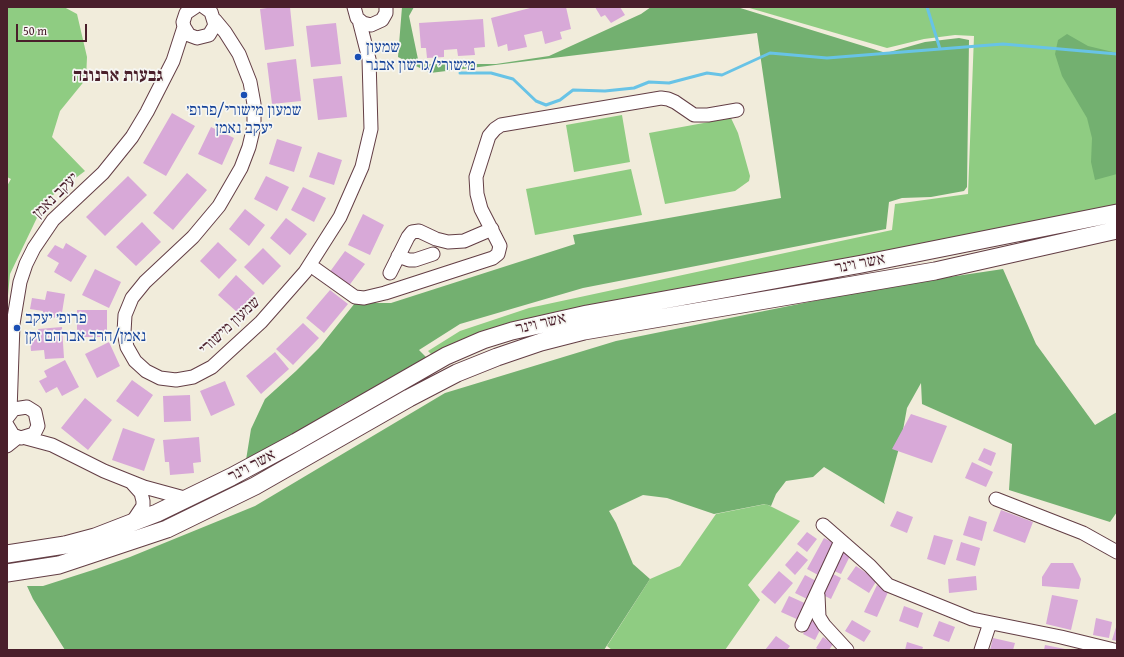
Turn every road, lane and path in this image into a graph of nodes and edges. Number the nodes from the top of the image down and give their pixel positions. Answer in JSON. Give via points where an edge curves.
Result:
{"nodes":[{"id":1,"x":195,"y":7,"type":"edge"},
{"id":2,"x":204,"y":7,"type":"edge"},
{"id":3,"x":354,"y":7,"type":"edge"},
{"id":4,"x":397,"y":7,"type":"edge"},
{"id":5,"x":383,"y":15,"type":"edge"},
{"id":6,"x":215,"y":20,"type":"junction"},
{"id":7,"x":359,"y":20,"type":"junction"},
{"id":8,"x":184,"y":27,"type":"junction"},
{"id":9,"x":205,"y":36,"type":"junction"},
{"id":10,"x":236,"y":50,"type":"junction"},
{"id":11,"x":369,"y":59,"type":"junction"},
{"id":12,"x":173,"y":61,"type":"junction"},
{"id":13,"x":737,"y":110,"type":"dead end"},
{"id":14,"x":1117,"y":213,"type":"edge"},
{"id":15,"x":492,"y":229,"type":"junction"},
{"id":16,"x":1117,"y":230,"type":"edge"},
{"id":17,"x":433,"y":254,"type":"dead end"},
{"id":18,"x":398,"y":256,"type":"junction"},
{"id":19,"x":310,"y":265,"type":"junction"},
{"id":20,"x":390,"y":273,"type":"dead end"},
{"id":21,"x":11,"y":374,"type":"junction"},
{"id":22,"x":27,"y":407,"type":"junction"},
{"id":23,"x":9,"y":416,"type":"edge"},
{"id":24,"x":38,"y":420,"type":"junction"},
{"id":25,"x":7,"y":427,"type":"edge"},
{"id":26,"x":22,"y":438,"type":"junction"},
{"id":27,"x":7,"y":446,"type":"edge"},
{"id":28,"x":73,"y":454,"type":"junction"},
{"id":29,"x":128,"y":481,"type":"junction"},
{"id":30,"x":188,"y":499,"type":"junction"},
{"id":31,"x":996,"y":499,"type":"dead end"},
{"id":32,"x":131,"y":524,"type":"junction"},
{"id":33,"x":823,"y":525,"type":"dead end"},
{"id":34,"x":841,"y":541,"type":"junction"},
{"id":35,"x":1117,"y":552,"type":"edge"},
{"id":36,"x":7,"y":554,"type":"edge"},
{"id":37,"x":7,"y":573,"type":"edge"},
{"id":38,"x":818,"y":592,"type":"junction"},
{"id":39,"x":990,"y":623,"type":"junction"},
{"id":40,"x":802,"y":625,"type":"dead end"},
{"id":41,"x":847,"y":650,"type":"edge"},
{"id":42,"x":981,"y":650,"type":"edge"},
{"id":43,"x":1114,"y":650,"type":"edge"}],
"edges":[{"from":1,"to":8,"type":"street","name":"יעקב נאמן","via":[[184,17]]},
{"from":2,"to":6,"type":"street","name":"שמעון מישורי","via":[[211,12]]},
{"from":3,"to":7,"type":"street","name":"שמעון מישורי"},
{"from":4,"to":5,"type":"street"},
{"from":5,"to":7,"type":"street","via":[[368,24]]},
{"from":5,"to":11,"type":"street","name":"שמעון מישורי"},
{"from":6,"to":9,"type":"street","via":[[214,29]]},
{"from":6,"to":10,"type":"street","name":"שמעון מישורי"},
{"from":7,"to":11,"type":"street","name":"שמעון מישורי"},
{"from":8,"to":9,"type":"street","via":[[189,34]]},
{"from":8,"to":12,"type":"street","name":"יעקב נאמן"},
{"from":9,"to":10,"type":"street","via":[[222,39]]},
{"from":9,"to":12,"type":"street","name":"יעקב נאמן","via":[[186,47]]},
{"from":10,"to":19,"type":"street","name":"שמעון מישורי","via":[[250,82],[254,104],[254,126],[249,148],[241,168],[219,206],[132,298],[125,315],[124,332],[127,347],[140,366],[160,378],[176,380],[194,377],[212,367],[245,337],[277,306]]},
{"from":11,"to":19,"type":"street","name":"שמעון מישורי","via":[[371,120],[365,157],[340,217]]},
{"from":12,"to":21,"type":"street","name":"יעקב נאמן","via":[[145,116],[121,152],[103,173],[53,220],[34,248],[22,276],[16,302]]},
{"from":13,"to":15,"type":"street","via":[[694,115],[675,102],[661,98],[501,126],[490,136],[476,177],[481,209]]},
{"from":14,"to":30,"type":"main road","name":"אשר וינר","via":[[862,264],[587,314],[512,331],[446,356],[296,442]]},
{"from":15,"to":18,"type":"street","via":[[464,240],[448,242],[419,231],[412,232]]},
{"from":15,"to":19,"type":"street","via":[[500,246],[498,254],[493,258],[364,298],[355,297]]},
{"from":16,"to":37,"type":"main road","name":"אשר וינר","via":[[935,271],[584,331],[541,342],[456,373],[255,486],[167,529],[59,565]]},
{"from":17,"to":18,"type":"street","via":[[415,260]]},
{"from":18,"to":20,"type":"street"},
{"from":21,"to":22,"type":"street","name":"יעקב נאמן","via":[[19,398]]},
{"from":21,"to":23,"type":"street","name":"יעקב נאמן"},
{"from":22,"to":23,"type":"street","via":[[18,407]]},
{"from":22,"to":24,"type":"street","name":"יעקב נאמן","via":[[35,412]]},
{"from":24,"to":26,"type":"street","via":[[34,434]]},
{"from":24,"to":28,"type":"street","via":[[56,441]]},
{"from":25,"to":26,"type":"street","via":[[13,435]]},
{"from":26,"to":27,"type":"street"},
{"from":26,"to":28,"type":"street","via":[[52,445]]},
{"from":28,"to":29,"type":"street"},
{"from":29,"to":30,"type":"street"},
{"from":29,"to":32,"type":"street","via":[[138,489],[143,501]]},
{"from":30,"to":32,"type":"main road","name":"אשר וינר"},
{"from":31,"to":35,"type":"street","via":[[1083,533]]},
{"from":32,"to":36,"type":"main road","name":"אשר וינר","via":[[65,545]]},
{"from":33,"to":34,"type":"street"},
{"from":34,"to":38,"type":"street"},
{"from":34,"to":39,"type":"street","via":[[888,585],[972,619]]},
{"from":38,"to":40,"type":"street"},
{"from":38,"to":41,"type":"street","via":[[819,617]]},
{"from":39,"to":42,"type":"street"},
{"from":39,"to":43,"type":"street"}]}
